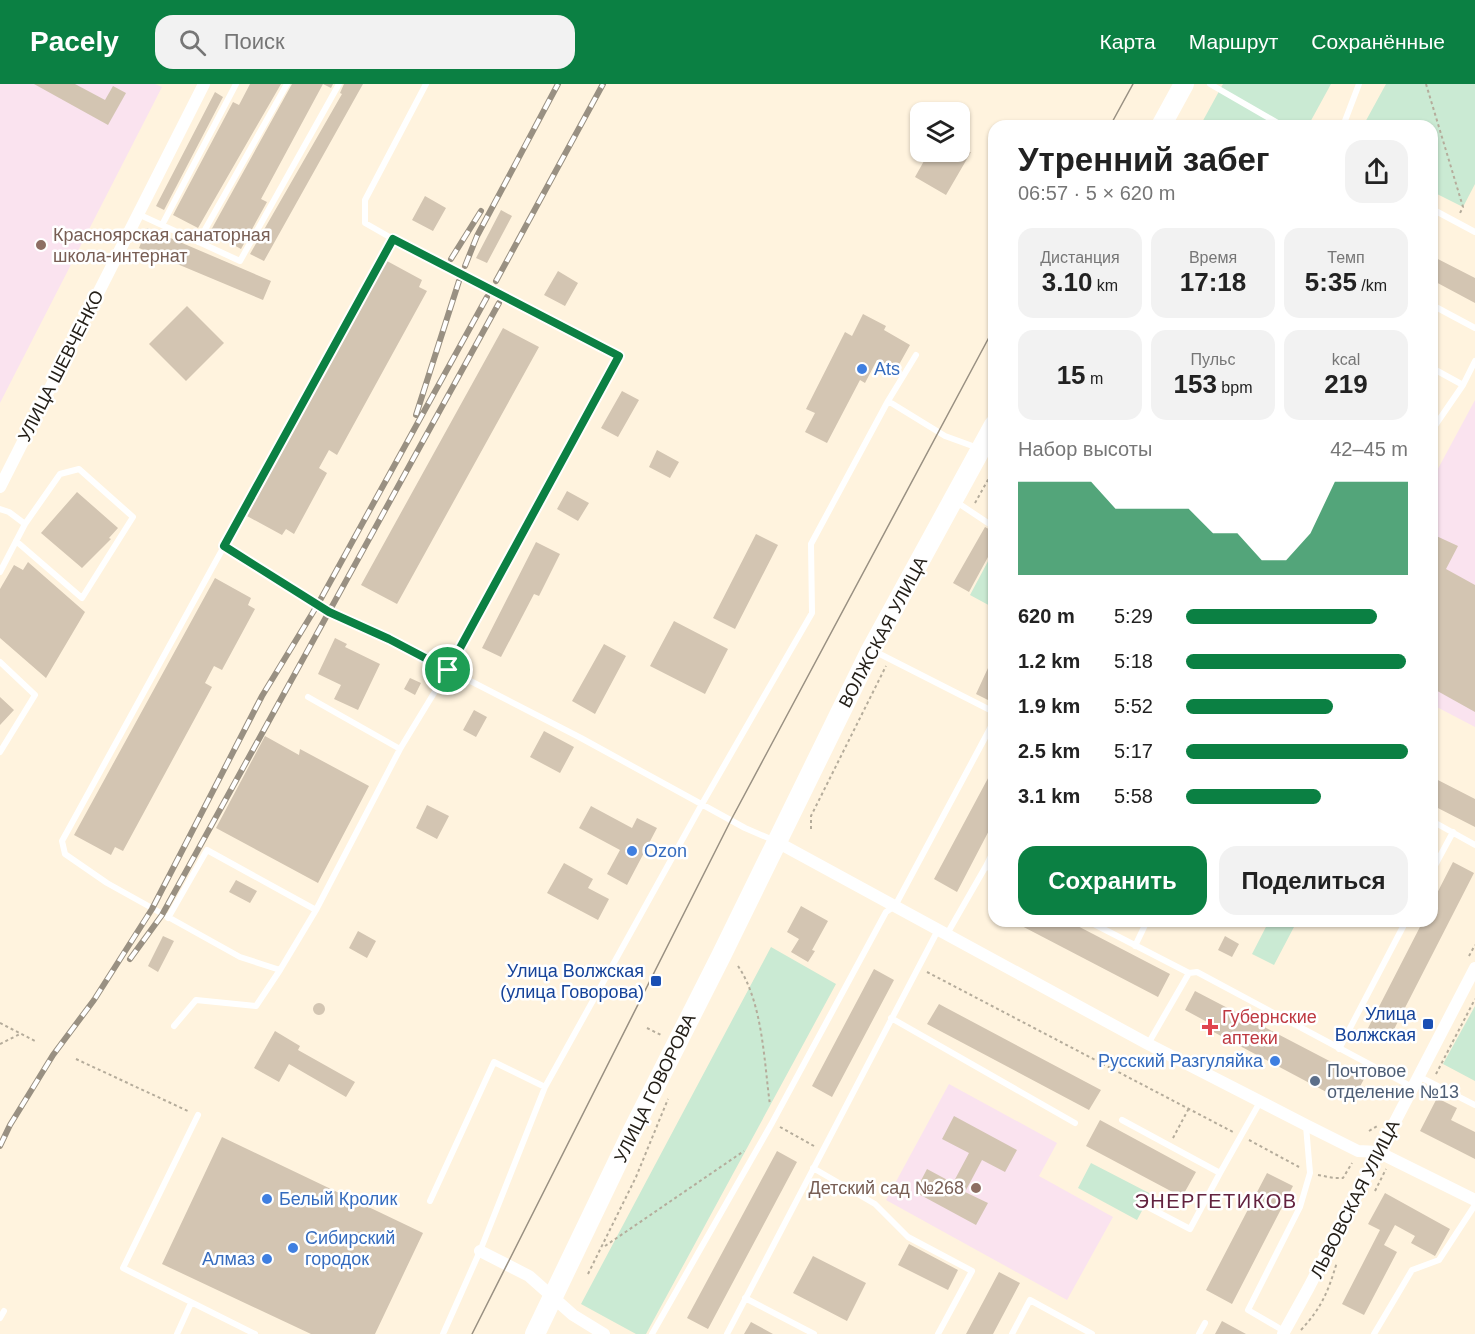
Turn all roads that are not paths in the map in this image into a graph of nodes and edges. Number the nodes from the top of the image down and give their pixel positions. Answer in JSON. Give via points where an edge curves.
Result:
{"nodes":[{"id":1,"x":236,"y":84,"type":"edge"},
{"id":2,"x":287,"y":84,"type":"edge"},
{"id":3,"x":339,"y":84,"type":"edge"},
{"id":4,"x":426,"y":84,"type":"edge"},
{"id":5,"x":1184,"y":84,"type":"edge"},
{"id":6,"x":1210,"y":84,"type":"edge"},
{"id":7,"x":1359,"y":84,"type":"edge"},
{"id":8,"x":200,"y":86,"type":"edge"},
{"id":9,"x":1164,"y":120,"type":"edge"},
{"id":10,"x":1273,"y":120,"type":"edge"},
{"id":11,"x":1345,"y":120,"type":"edge"},
{"id":12,"x":1438,"y":212,"type":"edge"},
{"id":13,"x":138,"y":214,"type":"junction"},
{"id":14,"x":162,"y":225,"type":"junction"},
{"id":15,"x":1475,"y":232,"type":"edge"},
{"id":16,"x":393,"y":239,"type":"junction"},
{"id":17,"x":198,"y":242,"type":"junction"},
{"id":18,"x":1438,"y":308,"type":"edge"},
{"id":19,"x":1475,"y":328,"type":"edge"},
{"id":20,"x":916,"y":355,"type":"dead end"},
{"id":21,"x":1475,"y":361,"type":"edge"},
{"id":22,"x":1438,"y":371,"type":"edge"},
{"id":23,"x":1463,"y":385,"type":"junction"},
{"id":24,"x":888,"y":401,"type":"junction"},
{"id":25,"x":1438,"y":421,"type":"edge"},
{"id":26,"x":988,"y":436,"type":"edge"},
{"id":27,"x":981,"y":449,"type":"junction"},
{"id":28,"x":0,"y":487,"type":"edge"},
{"id":29,"x":953,"y":501,"type":"junction"},
{"id":30,"x":0,"y":509,"type":"edge"},
{"id":31,"x":25,"y":524,"type":"junction"},
{"id":32,"x":988,"y":524,"type":"edge"},
{"id":33,"x":16,"y":541,"type":"junction"},
{"id":34,"x":224,"y":546,"type":"junction"},
{"id":35,"x":0,"y":572,"type":"edge"},
{"id":36,"x":871,"y":650,"type":"junction"},
{"id":37,"x":0,"y":662,"type":"edge"},
{"id":38,"x":448,"y":670,"type":"junction"},
{"id":39,"x":308,"y":697,"type":"dead end"},
{"id":40,"x":988,"y":709,"type":"edge"},
{"id":41,"x":988,"y":732,"type":"edge"},
{"id":42,"x":400,"y":749,"type":"junction"},
{"id":43,"x":0,"y":752,"type":"edge"},
{"id":44,"x":702,"y":804,"type":"junction"},
{"id":45,"x":1438,"y":824,"type":"edge"},
{"id":46,"x":1453,"y":832,"type":"junction"},
{"id":47,"x":777,"y":842,"type":"junction"},
{"id":48,"x":1475,"y":845,"type":"edge"},
{"id":49,"x":1438,"y":860,"type":"edge"},
{"id":50,"x":988,"y":862,"type":"edge"},
{"id":51,"x":986,"y":866,"type":"joint"},
{"id":52,"x":895,"y":906,"type":"junction"},
{"id":53,"x":316,"y":910,"type":"junction"},
{"id":54,"x":168,"y":918,"type":"junction"},
{"id":55,"x":1099,"y":927,"type":"edge"},
{"id":56,"x":1144,"y":927,"type":"edge"},
{"id":57,"x":1403,"y":927,"type":"edge"},
{"id":58,"x":943,"y":932,"type":"junction"},
{"id":59,"x":1135,"y":946,"type":"junction"},
{"id":60,"x":280,"y":970,"type":"junction"},
{"id":61,"x":1474,"y":972,"type":"edge"},
{"id":62,"x":1189,"y":973,"type":"junction"},
{"id":63,"x":891,"y":1018,"type":"junction"},
{"id":64,"x":174,"y":1026,"type":"dead end"},
{"id":65,"x":1148,"y":1044,"type":"junction"},
{"id":66,"x":1339,"y":1049,"type":"junction"},
{"id":67,"x":1415,"y":1082,"type":"junction"},
{"id":68,"x":545,"y":1087,"type":"junction"},
{"id":69,"x":1260,"y":1101,"type":"junction"},
{"id":70,"x":1475,"y":1105,"type":"edge"},
{"id":71,"x":198,"y":1115,"type":"road end"},
{"id":72,"x":1122,"y":1120,"type":"dead end"},
{"id":73,"x":1075,"y":1123,"type":"dead end"},
{"id":74,"x":1306,"y":1125,"type":"junction"},
{"id":75,"x":1378,"y":1152,"type":"junction"},
{"id":76,"x":813,"y":1168,"type":"junction"},
{"id":77,"x":1220,"y":1173,"type":"junction"},
{"id":78,"x":1475,"y":1200,"type":"edge"},
{"id":79,"x":430,"y":1201,"type":"dead end"},
{"id":80,"x":1475,"y":1205,"type":"edge"},
{"id":81,"x":1148,"y":1207,"type":"dead end"},
{"id":82,"x":480,"y":1251,"type":"junction"},
{"id":83,"x":553,"y":1298,"type":"junction"},
{"id":84,"x":746,"y":1298,"type":"junction"},
{"id":85,"x":191,"y":1303,"type":"junction"},
{"id":86,"x":4,"y":1311,"type":"dead end"},
{"id":87,"x":0,"y":1318,"type":"edge"},
{"id":88,"x":1204,"y":1323,"type":"dead end"},
{"id":89,"x":1284,"y":1333,"type":"edge"},
{"id":90,"x":177,"y":1334,"type":"edge"},
{"id":91,"x":255,"y":1334,"type":"edge"},
{"id":92,"x":443,"y":1334,"type":"edge"},
{"id":93,"x":535,"y":1334,"type":"edge"},
{"id":94,"x":604,"y":1334,"type":"edge"},
{"id":95,"x":652,"y":1334,"type":"edge"},
{"id":96,"x":727,"y":1334,"type":"edge"},
{"id":97,"x":814,"y":1334,"type":"edge"},
{"id":98,"x":938,"y":1334,"type":"edge"},
{"id":99,"x":1012,"y":1334,"type":"edge"},
{"id":100,"x":1092,"y":1334,"type":"edge"},
{"id":101,"x":1198,"y":1334,"type":"edge"},
{"id":102,"x":1374,"y":1334,"type":"edge"}],
"edges":[{"from":1,"to":14,"type":"lane"},
{"from":2,"to":17,"type":"lane"},
{"from":3,"to":17,"type":"lane","via":[[240,261]]},
{"from":4,"to":16,"type":"lane","via":[[365,200],[365,223]]},
{"from":5,"to":9,"type":"main road"},
{"from":6,"to":10,"type":"lane"},
{"from":7,"to":11,"type":"lane"},
{"from":8,"to":13,"type":"street","name":"УЛИЦА ШЕВЧЕНКО"},
{"from":12,"to":15,"type":"lane"},
{"from":13,"to":14,"type":"lane"},
{"from":13,"to":28,"type":"street","name":"УЛИЦА ШЕВЧЕНКО"},
{"from":14,"to":17,"type":"lane"},
{"from":16,"to":34,"type":"lane"},
{"from":16,"to":38,"type":"lane","via":[[619,356]]},
{"from":18,"to":19,"type":"lane"},
{"from":20,"to":24,"type":"lane"},
{"from":21,"to":23,"type":"lane"},
{"from":22,"to":23,"type":"lane"},
{"from":23,"to":25,"type":"lane"},
{"from":24,"to":27,"type":"lane","via":[[945,436]]},
{"from":24,"to":44,"type":"lane","via":[[811,544],[812,613]]},
{"from":26,"to":27,"type":"main road","name":"ВОЛЖСКАЯ УЛИЦА"},
{"from":27,"to":29,"type":"main road","name":"ВОЛЖСКАЯ УЛИЦА"},
{"from":29,"to":32,"type":"lane"},
{"from":29,"to":36,"type":"main road","name":"ВОЛЖСКАЯ УЛИЦА"},
{"from":30,"to":31,"type":"lane"},
{"from":31,"to":33,"type":"lane"},
{"from":31,"to":33,"type":"lane","via":[[60,474],[79,470],[133,517],[82,598]]},
{"from":33,"to":35,"type":"lane"},
{"from":34,"to":38,"type":"lane","via":[[329,612]]},
{"from":34,"to":54,"type":"lane","via":[[62,841],[65,854],[107,884]]},
{"from":36,"to":40,"type":"lane"},
{"from":36,"to":47,"type":"main road","name":"ВОЛЖСКАЯ УЛИЦА"},
{"from":37,"to":43,"type":"lane","via":[[35,694]]},
{"from":38,"to":42,"type":"lane"},
{"from":38,"to":44,"type":"lane"},
{"from":39,"to":42,"type":"lane"},
{"from":41,"to":52,"type":"lane"},
{"from":42,"to":53,"type":"lane"},
{"from":44,"to":47,"type":"lane"},
{"from":44,"to":68,"type":"lane"},
{"from":45,"to":46,"type":"lane"},
{"from":46,"to":48,"type":"lane"},
{"from":46,"to":49,"type":"lane"},
{"from":47,"to":52,"type":"street"},
{"from":47,"to":83,"type":"main road","name":"УЛИЦА ГОВОРОВА"},
{"from":50,"to":51,"type":"lane"},
{"from":51,"to":58,"type":"lane"},
{"from":52,"to":58,"type":"street"},
{"from":52,"to":95,"type":"lane","via":[[886,912]]},
{"from":53,"to":54,"type":"lane","via":[[207,850]]},
{"from":53,"to":60,"type":"lane"},
{"from":54,"to":60,"type":"lane","via":[[240,957]]},
{"from":55,"to":59,"type":"lane"},
{"from":56,"to":59,"type":"lane"},
{"from":57,"to":66,"type":"lane"},
{"from":58,"to":63,"type":"lane"},
{"from":58,"to":65,"type":"street"},
{"from":59,"to":62,"type":"lane"},
{"from":60,"to":64,"type":"lane","via":[[256,1006],[196,1000]]},
{"from":61,"to":67,"type":"street","name":"ЛЬВОВСКАЯ УЛИЦА"},
{"from":62,"to":65,"type":"lane"},
{"from":62,"to":66,"type":"lane","via":[[1197,972]]},
{"from":63,"to":73,"type":"lane"},
{"from":63,"to":76,"type":"lane"},
{"from":65,"to":69,"type":"street"},
{"from":66,"to":67,"type":"lane"},
{"from":67,"to":70,"type":"lane"},
{"from":67,"to":75,"type":"street","name":"ЛЬВОВСКАЯ УЛИЦА"},
{"from":68,"to":79,"type":"lane","via":[[494,1062]]},
{"from":68,"to":82,"type":"lane"},
{"from":69,"to":74,"type":"street"},
{"from":69,"to":77,"type":"lane"},
{"from":71,"to":85,"type":"lane","via":[[123,1268]]},
{"from":72,"to":77,"type":"lane"},
{"from":74,"to":75,"type":"street","via":[[1358,1151]]},
{"from":74,"to":89,"type":"lane","via":[[1310,1173],[1300,1207],[1248,1310]]},
{"from":75,"to":78,"type":"street"},
{"from":75,"to":89,"type":"street","name":"ЛЬВОВСКАЯ УЛИЦА"},
{"from":76,"to":84,"type":"lane"},
{"from":76,"to":98,"type":"lane","via":[[876,1204],[908,1237],[972,1271]]},
{"from":77,"to":81,"type":"lane","via":[[1190,1229]]},
{"from":80,"to":102,"type":"lane","via":[[1439,1260],[1412,1270]]},
{"from":82,"to":83,"type":"street","via":[[529,1276]]},
{"from":82,"to":92,"type":"lane"},
{"from":83,"to":93,"type":"main road","name":"УЛИЦА ГОВОРОВА"},
{"from":83,"to":94,"type":"street"},
{"from":84,"to":96,"type":"lane"},
{"from":84,"to":97,"type":"lane"},
{"from":85,"to":90,"type":"lane"},
{"from":85,"to":91,"type":"lane"},
{"from":86,"to":87,"type":"lane"},
{"from":88,"to":101,"type":"lane"},
{"from":99,"to":100,"type":"lane","via":[[1030,1300]]}]}
